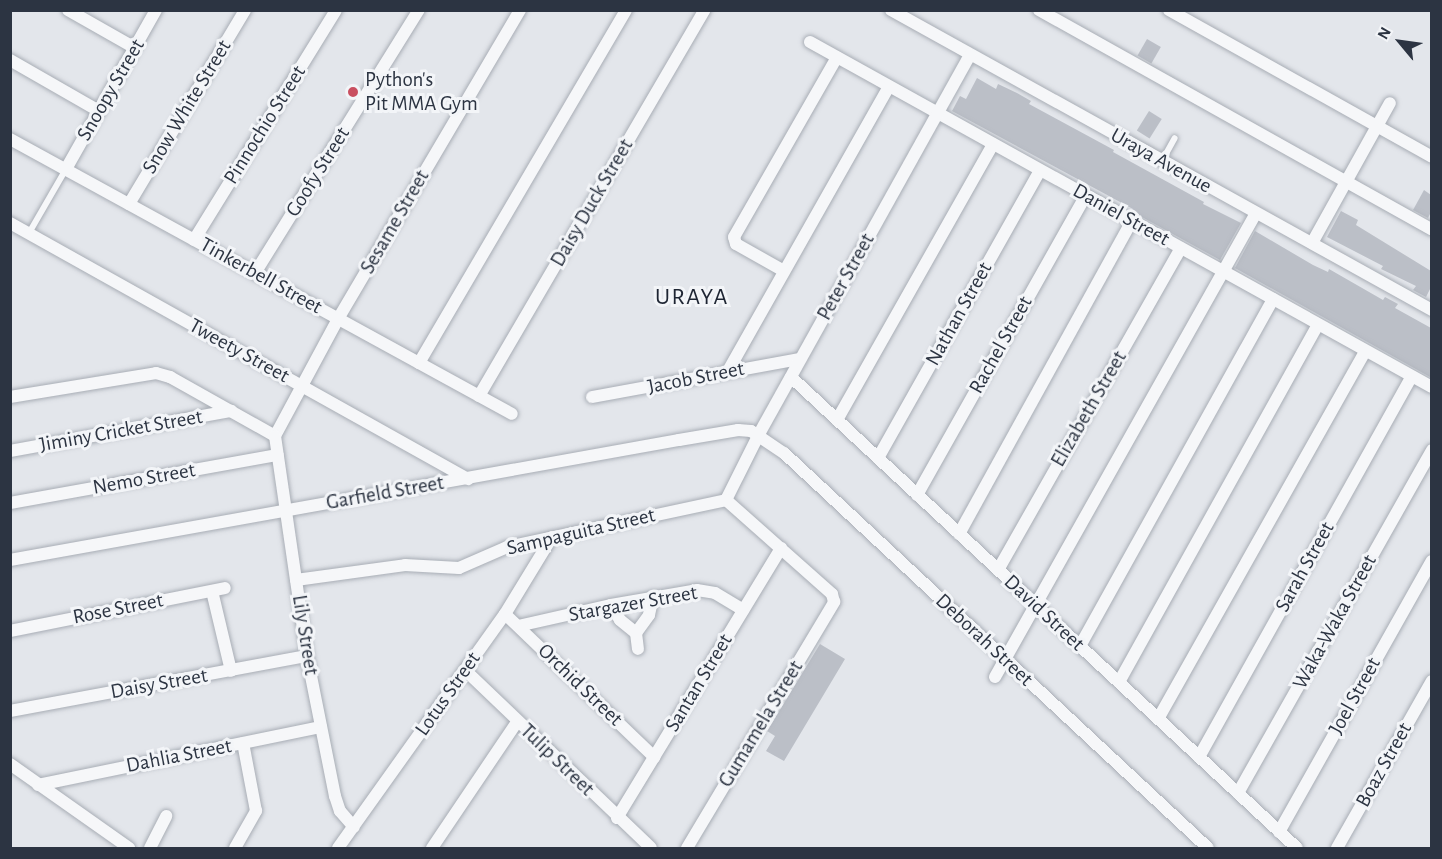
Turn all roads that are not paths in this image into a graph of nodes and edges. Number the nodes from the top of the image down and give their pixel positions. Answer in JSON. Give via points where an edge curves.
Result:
{"nodes":[{"id":1,"x":68,"y":10,"type":"edge"},
{"id":2,"x":156,"y":10,"type":"edge"},
{"id":3,"x":245,"y":10,"type":"edge"},
{"id":4,"x":336,"y":10,"type":"edge"},
{"id":5,"x":419,"y":10,"type":"edge"},
{"id":6,"x":626,"y":10,"type":"edge"},
{"id":7,"x":705,"y":10,"type":"edge"},
{"id":8,"x":891,"y":10,"type":"edge"},
{"id":9,"x":1039,"y":10,"type":"edge"},
{"id":10,"x":1169,"y":10,"type":"edge"},
{"id":11,"x":515,"y":12,"type":"edge"},
{"id":12,"x":810,"y":42,"type":"dead end"},
{"id":13,"x":135,"y":48,"type":"junction"},
{"id":14,"x":970,"y":55,"type":"junction"},
{"id":15,"x":837,"y":57,"type":"junction"},
{"id":16,"x":10,"y":60,"type":"edge"},
{"id":17,"x":889,"y":86,"type":"junction"},
{"id":18,"x":1390,"y":103,"type":"dead end"},
{"id":19,"x":99,"y":111,"type":"junction"},
{"id":20,"x":938,"y":113,"type":"junction"},
{"id":21,"x":1377,"y":126,"type":"junction"},
{"id":22,"x":1174,"y":138,"type":"dead end"},
{"id":23,"x":10,"y":139,"type":"edge"},
{"id":24,"x":993,"y":144,"type":"junction"},
{"id":25,"x":1431,"y":157,"type":"edge"},
{"id":26,"x":1161,"y":161,"type":"junction"},
{"id":27,"x":66,"y":169,"type":"junction"},
{"id":28,"x":1040,"y":170,"type":"junction"},
{"id":29,"x":1346,"y":182,"type":"junction"},
{"id":30,"x":1086,"y":195,"type":"junction"},
{"id":31,"x":129,"y":204,"type":"junction"},
{"id":32,"x":1256,"y":213,"type":"junction"},
{"id":33,"x":1132,"y":221,"type":"junction"},
{"id":34,"x":10,"y":223,"type":"edge"},
{"id":35,"x":1431,"y":230,"type":"edge"},
{"id":36,"x":29,"y":234,"type":"junction"},
{"id":37,"x":194,"y":240,"type":"junction"},
{"id":38,"x":1312,"y":243,"type":"junction"},
{"id":39,"x":1181,"y":248,"type":"junction"},
{"id":40,"x":784,"y":271,"type":"junction"},
{"id":41,"x":1223,"y":272,"type":"junction"},
{"id":42,"x":255,"y":273,"type":"junction"},
{"id":43,"x":1273,"y":299,"type":"junction"},
{"id":44,"x":1431,"y":310,"type":"edge"},
{"id":45,"x":338,"y":319,"type":"junction"},
{"id":46,"x":1318,"y":324,"type":"junction"},
{"id":47,"x":1365,"y":351,"type":"junction"},
{"id":48,"x":800,"y":359,"type":"junction"},
{"id":49,"x":419,"y":363,"type":"junction"},
{"id":50,"x":729,"y":371,"type":"junction"},
{"id":51,"x":1412,"y":376,"type":"junction"},
{"id":52,"x":791,"y":377,"type":"junction"},
{"id":53,"x":302,"y":386,"type":"junction"},
{"id":54,"x":1431,"y":387,"type":"edge"},
{"id":55,"x":479,"y":396,"type":"junction"},
{"id":56,"x":10,"y":397,"type":"edge"},
{"id":57,"x":592,"y":397,"type":"dead end"},
{"id":58,"x":231,"y":411,"type":"junction"},
{"id":59,"x":512,"y":414,"type":"dead end"},
{"id":60,"x":837,"y":420,"type":"junction"},
{"id":61,"x":759,"y":434,"type":"junction"},
{"id":62,"x":275,"y":436,"type":"junction"},
{"id":63,"x":1431,"y":450,"type":"edge"},
{"id":64,"x":10,"y":451,"type":"edge"},
{"id":65,"x":278,"y":455,"type":"junction"},
{"id":66,"x":878,"y":458,"type":"junction"},
{"id":67,"x":468,"y":479,"type":"junction"},
{"id":68,"x":917,"y":495,"type":"junction"},
{"id":69,"x":726,"y":500,"type":"junction"},
{"id":70,"x":10,"y":503,"type":"edge"},
{"id":71,"x":286,"y":510,"type":"junction"},
{"id":72,"x":959,"y":534,"type":"junction"},
{"id":73,"x":552,"y":537,"type":"junction"},
{"id":74,"x":780,"y":548,"type":"junction"},
{"id":75,"x":10,"y":560,"type":"edge"},
{"id":76,"x":1431,"y":561,"type":"edge"},
{"id":77,"x":998,"y":570,"type":"junction"},
{"id":78,"x":296,"y":580,"type":"junction"},
{"id":79,"x":653,"y":596,"type":"junction"},
{"id":80,"x":612,"y":605,"type":"junction"},
{"id":81,"x":1036,"y":605,"type":"junction"},
{"id":82,"x":743,"y":610,"type":"junction"},
{"id":83,"x":505,"y":614,"type":"junction"},
{"id":84,"x":518,"y":626,"type":"junction"},
{"id":85,"x":10,"y":631,"type":"edge"},
{"id":86,"x":636,"y":633,"type":"junction"},
{"id":87,"x":1080,"y":646,"type":"junction"},
{"id":88,"x":638,"y":649,"type":"dead end"},
{"id":89,"x":307,"y":656,"type":"junction"},
{"id":90,"x":1005,"y":660,"type":"junction"},
{"id":91,"x":231,"y":670,"type":"junction"},
{"id":92,"x":465,"y":670,"type":"junction"},
{"id":93,"x":995,"y":677,"type":"dead end"},
{"id":94,"x":1119,"y":682,"type":"junction"},
{"id":95,"x":1431,"y":685,"type":"edge"},
{"id":96,"x":10,"y":711,"type":"edge"},
{"id":97,"x":1158,"y":719,"type":"junction"},
{"id":98,"x":517,"y":722,"type":"junction"},
{"id":99,"x":321,"y":727,"type":"junction"},
{"id":100,"x":243,"y":743,"type":"junction"},
{"id":101,"x":654,"y":757,"type":"junction"},
{"id":102,"x":1199,"y":757,"type":"junction"},
{"id":103,"x":10,"y":764,"type":"edge"},
{"id":104,"x":38,"y":785,"type":"junction"},
{"id":105,"x":1238,"y":793,"type":"junction"},
{"id":106,"x":166,"y":816,"type":"dead end"},
{"id":107,"x":617,"y":818,"type":"junction"},
{"id":108,"x":354,"y":827,"type":"junction"},
{"id":109,"x":1279,"y":832,"type":"junction"},
{"id":110,"x":129,"y":849,"type":"edge"},
{"id":111,"x":150,"y":849,"type":"edge"},
{"id":112,"x":235,"y":849,"type":"edge"},
{"id":113,"x":338,"y":849,"type":"edge"},
{"id":114,"x":432,"y":849,"type":"edge"},
{"id":115,"x":651,"y":849,"type":"edge"},
{"id":116,"x":687,"y":849,"type":"edge"},
{"id":117,"x":1208,"y":849,"type":"edge"},
{"id":118,"x":1297,"y":849,"type":"edge"},
{"id":119,"x":1337,"y":849,"type":"edge"}],
"edges":[{"from":1,"to":13,"type":"street"},
{"from":2,"to":13,"type":"street","name":"Snoopy Street"},
{"from":3,"to":31,"type":"street","name":"Snow White Street"},
{"from":4,"to":37,"type":"street","name":"Pinnochio Street"},
{"from":5,"to":42,"type":"street","name":"Goofy Street"},
{"from":6,"to":49,"type":"street"},
{"from":7,"to":55,"type":"street","name":"Daisy Duck Street"},
{"from":8,"to":14,"type":"street","name":"Uraya Avenue"},
{"from":9,"to":29,"type":"street"},
{"from":10,"to":21,"type":"street"},
{"from":11,"to":45,"type":"street","name":"Sesame Street"},
{"from":12,"to":15,"type":"street","name":"Daniel Street"},
{"from":13,"to":19,"type":"street","name":"Snoopy Street"},
{"from":14,"to":20,"type":"street","name":"Peter Street"},
{"from":14,"to":26,"type":"street","name":"Uraya Avenue"},
{"from":15,"to":17,"type":"street","name":"Daniel Street"},
{"from":15,"to":40,"type":"street","via":[[734,237],[736,243]]},
{"from":16,"to":19,"type":"street"},
{"from":17,"to":20,"type":"street","name":"Daniel Street"},
{"from":17,"to":40,"type":"street"},
{"from":18,"to":21,"type":"street"},
{"from":19,"to":27,"type":"street","name":"Snoopy Street"},
{"from":20,"to":24,"type":"street","name":"Daniel Street"},
{"from":20,"to":48,"type":"street","name":"Peter Street"},
{"from":21,"to":25,"type":"street"},
{"from":21,"to":29,"type":"street"},
{"from":22,"to":26,"type":"lane"},
{"from":23,"to":27,"type":"street","name":"Tinkerbell Street"},
{"from":24,"to":28,"type":"street","name":"Daniel Street"},
{"from":24,"to":60,"type":"street"},
{"from":26,"to":32,"type":"street","name":"Uraya Avenue"},
{"from":27,"to":31,"type":"street","name":"Tinkerbell Street"},
{"from":27,"to":36,"type":"lane"},
{"from":28,"to":30,"type":"street","name":"Daniel Street"},
{"from":28,"to":66,"type":"street","name":"Nathan Street"},
{"from":29,"to":35,"type":"street"},
{"from":29,"to":38,"type":"street"},
{"from":30,"to":33,"type":"street","name":"Daniel Street"},
{"from":30,"to":68,"type":"street","name":"Rachel Street"},
{"from":31,"to":37,"type":"street","name":"Tinkerbell Street"},
{"from":32,"to":38,"type":"street","name":"Uraya Avenue"},
{"from":32,"to":41,"type":"street"},
{"from":33,"to":39,"type":"street","name":"Daniel Street"},
{"from":33,"to":72,"type":"street"},
{"from":34,"to":36,"type":"street","name":"Tweety Street"},
{"from":36,"to":53,"type":"street","name":"Tweety Street"},
{"from":37,"to":42,"type":"street","name":"Tinkerbell Street"},
{"from":38,"to":44,"type":"street","name":"Uraya Avenue"},
{"from":39,"to":41,"type":"street","name":"Daniel Street"},
{"from":39,"to":77,"type":"street","name":"Elizabeth Street"},
{"from":40,"to":50,"type":"street"},
{"from":41,"to":43,"type":"street","name":"Daniel Street"},
{"from":41,"to":81,"type":"street"},
{"from":42,"to":45,"type":"street","name":"Tinkerbell Street"},
{"from":43,"to":46,"type":"street","name":"Daniel Street"},
{"from":43,"to":87,"type":"street"},
{"from":45,"to":49,"type":"street","name":"Tinkerbell Street"},
{"from":45,"to":53,"type":"street","name":"Sesame Street"},
{"from":46,"to":47,"type":"street","name":"Daniel Street"},
{"from":46,"to":94,"type":"street"},
{"from":47,"to":51,"type":"street","name":"Daniel Street"},
{"from":47,"to":97,"type":"street"},
{"from":48,"to":50,"type":"street","name":"Jacob Street"},
{"from":48,"to":52,"type":"street","name":"Peter Street"},
{"from":49,"to":55,"type":"street","name":"Tinkerbell Street"},
{"from":50,"to":57,"type":"street","name":"Jacob Street"},
{"from":51,"to":54,"type":"street","name":"Daniel Street"},
{"from":51,"to":102,"type":"street","name":"Sarah Street"},
{"from":52,"to":60,"type":"street","name":"David Street"},
{"from":52,"to":61,"type":"street","name":"Peter Street"},
{"from":53,"to":62,"type":"street","name":"Sesame Street"},
{"from":53,"to":67,"type":"street","name":"Tweety Street"},
{"from":55,"to":59,"type":"street","name":"Tinkerbell Street"},
{"from":56,"to":58,"type":"street","via":[[156,373]]},
{"from":58,"to":62,"type":"street"},
{"from":58,"to":64,"type":"street","name":"Jiminy Cricket Street"},
{"from":60,"to":66,"type":"street","name":"David Street"},
{"from":61,"to":67,"type":"street","name":"Garfield Street","via":[[738,430]]},
{"from":61,"to":69,"type":"street","name":"Peter Street"},
{"from":61,"to":90,"type":"street","name":"Deborah Street"},
{"from":62,"to":65,"type":"street","name":"Lily Street"},
{"from":63,"to":105,"type":"street","name":"Waka-Waka Street"},
{"from":65,"to":70,"type":"street","name":"Nemo Street"},
{"from":65,"to":71,"type":"street","name":"Lily Street"},
{"from":66,"to":68,"type":"street","name":"David Street"},
{"from":67,"to":71,"type":"street","name":"Garfield Street"},
{"from":68,"to":72,"type":"street","name":"David Street"},
{"from":69,"to":73,"type":"street","name":"Sampaguita Street"},
{"from":69,"to":74,"type":"street"},
{"from":71,"to":75,"type":"street","name":"Garfield Street"},
{"from":71,"to":78,"type":"street","name":"Lily Street"},
{"from":72,"to":77,"type":"street","name":"David Street"},
{"from":73,"to":78,"type":"street","name":"Sampaguita Street","via":[[507,547],[459,568],[405,565]]},
{"from":73,"to":83,"type":"street","name":"Lotus Street"},
{"from":74,"to":82,"type":"street","name":"Santan Street"},
{"from":74,"to":116,"type":"street","name":"Gumamela Street","via":[[834,600]]},
{"from":76,"to":109,"type":"street","name":"Joel Street"},
{"from":77,"to":81,"type":"street","name":"David Street"},
{"from":78,"to":89,"type":"street","name":"Lily Street"},
{"from":79,"to":80,"type":"street","name":"Stargazer Street"},
{"from":79,"to":82,"type":"street","name":"Stargazer Street","via":[[705,589]]},
{"from":79,"to":86,"type":"street","via":[[649,615]]},
{"from":80,"to":84,"type":"street","name":"Stargazer Street"},
{"from":80,"to":86,"type":"street","via":[[620,620]]},
{"from":81,"to":87,"type":"street","name":"David Street"},
{"from":81,"to":90,"type":"street"},
{"from":82,"to":101,"type":"street","name":"Santan Street"},
{"from":83,"to":84,"type":"street","name":"Orchid Street"},
{"from":83,"to":92,"type":"street","name":"Lotus Street"},
{"from":84,"to":101,"type":"street","name":"Orchid Street"},
{"from":85,"to":91,"type":"street","name":"Rose Street","via":[[219,589]]},
{"from":86,"to":88,"type":"street"},
{"from":87,"to":94,"type":"street","name":"David Street"},
{"from":89,"to":91,"type":"street","name":"Daisy Street"},
{"from":89,"to":99,"type":"street","name":"Lily Street"},
{"from":90,"to":93,"type":"street"},
{"from":90,"to":117,"type":"street","name":"Deborah Street"},
{"from":91,"to":96,"type":"street","name":"Daisy Street"},
{"from":92,"to":98,"type":"street","name":"Tulip Street"},
{"from":92,"to":108,"type":"street","name":"Lotus Street"},
{"from":94,"to":97,"type":"street","name":"David Street"},
{"from":95,"to":119,"type":"street","name":"Boaz Street"},
{"from":97,"to":102,"type":"street","name":"David Street"},
{"from":98,"to":107,"type":"street","name":"Tulip Street"},
{"from":98,"to":114,"type":"street"},
{"from":99,"to":100,"type":"street","name":"Dahlia Street"},
{"from":99,"to":108,"type":"street","name":"Lily Street","via":[[337,804]]},
{"from":100,"to":104,"type":"street","name":"Dahlia Street"},
{"from":100,"to":112,"type":"street","via":[[256,811]]},
{"from":101,"to":107,"type":"street","name":"Santan Street"},
{"from":102,"to":105,"type":"street","name":"David Street"},
{"from":103,"to":104,"type":"street"},
{"from":104,"to":110,"type":"street"},
{"from":105,"to":109,"type":"street","name":"David Street"},
{"from":106,"to":111,"type":"street"},
{"from":107,"to":115,"type":"street","name":"Tulip Street"},
{"from":108,"to":113,"type":"street","name":"Lotus Street"},
{"from":109,"to":118,"type":"street","name":"David Street"}]}
